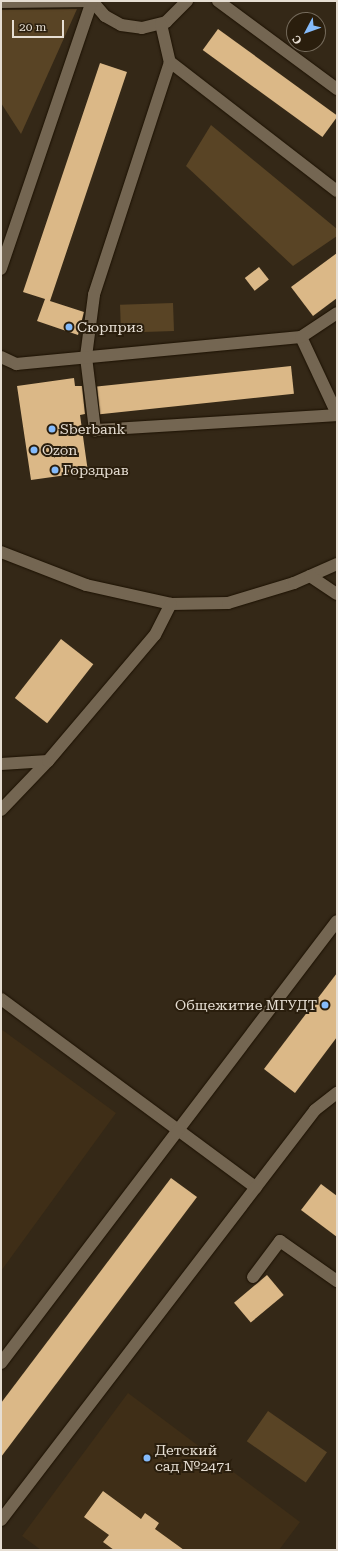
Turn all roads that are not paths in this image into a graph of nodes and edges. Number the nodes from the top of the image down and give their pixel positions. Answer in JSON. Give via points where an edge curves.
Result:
{"nodes":[{"id":1,"x":92,"y":1,"type":"edge"},
{"id":2,"x":187,"y":1,"type":"edge"},
{"id":3,"x":218,"y":1,"type":"edge"},
{"id":4,"x":1,"y":2,"type":"edge"},
{"id":5,"x":161,"y":24,"type":"junction"},
{"id":6,"x":170,"y":62,"type":"junction"},
{"id":7,"x":337,"y":88,"type":"edge"},
{"id":8,"x":337,"y":191,"type":"edge"},
{"id":9,"x":1,"y":269,"type":"edge"},
{"id":10,"x":337,"y":313,"type":"edge"},
{"id":11,"x":301,"y":337,"type":"junction"},
{"id":12,"x":1,"y":357,"type":"edge"},
{"id":13,"x":86,"y":357,"type":"junction"},
{"id":14,"x":337,"y":415,"type":"edge"},
{"id":15,"x":1,"y":552,"type":"edge"},
{"id":16,"x":337,"y":564,"type":"edge"},
{"id":17,"x":310,"y":576,"type":"junction"},
{"id":18,"x":337,"y":594,"type":"edge"},
{"id":19,"x":171,"y":604,"type":"junction"},
{"id":20,"x":48,"y":761,"type":"junction"},
{"id":21,"x":1,"y":764,"type":"edge"},
{"id":22,"x":1,"y":810,"type":"edge"},
{"id":23,"x":337,"y":921,"type":"edge"},
{"id":24,"x":1,"y":999,"type":"edge"},
{"id":25,"x":337,"y":1093,"type":"edge"},
{"id":26,"x":180,"y":1128,"type":"junction"},
{"id":27,"x":256,"y":1188,"type":"junction"},
{"id":28,"x":253,"y":1277,"type":"dead end"},
{"id":29,"x":337,"y":1281,"type":"edge"},
{"id":30,"x":1,"y":1363,"type":"edge"},
{"id":31,"x":1,"y":1520,"type":"edge"}],
"edges":[{"from":1,"to":4,"type":"street"},
{"from":1,"to":5,"type":"street","via":[[105,16],[121,24],[142,28]]},
{"from":1,"to":9,"type":"street"},
{"from":2,"to":5,"type":"street","via":[[183,8]]},
{"from":3,"to":7,"type":"street"},
{"from":5,"to":6,"type":"street"},
{"from":6,"to":8,"type":"street"},
{"from":6,"to":13,"type":"street","via":[[94,295]]},
{"from":10,"to":11,"type":"street"},
{"from":11,"to":13,"type":"street"},
{"from":11,"to":14,"type":"street"},
{"from":12,"to":13,"type":"street","via":[[16,364]]},
{"from":13,"to":14,"type":"street","via":[[95,430]]},
{"from":15,"to":19,"type":"street","via":[[86,585]]},
{"from":16,"to":17,"type":"street"},
{"from":17,"to":18,"type":"street"},
{"from":17,"to":19,"type":"street","via":[[228,604]]},
{"from":19,"to":20,"type":"street","via":[[155,635]]},
{"from":20,"to":21,"type":"street"},
{"from":20,"to":22,"type":"street"},
{"from":23,"to":26,"type":"street"},
{"from":24,"to":26,"type":"street"},
{"from":25,"to":27,"type":"street","via":[[316,1110]]},
{"from":26,"to":27,"type":"street"},
{"from":26,"to":30,"type":"street"},
{"from":27,"to":31,"type":"street"},
{"from":28,"to":29,"type":"street","via":[[280,1241]]}]}
